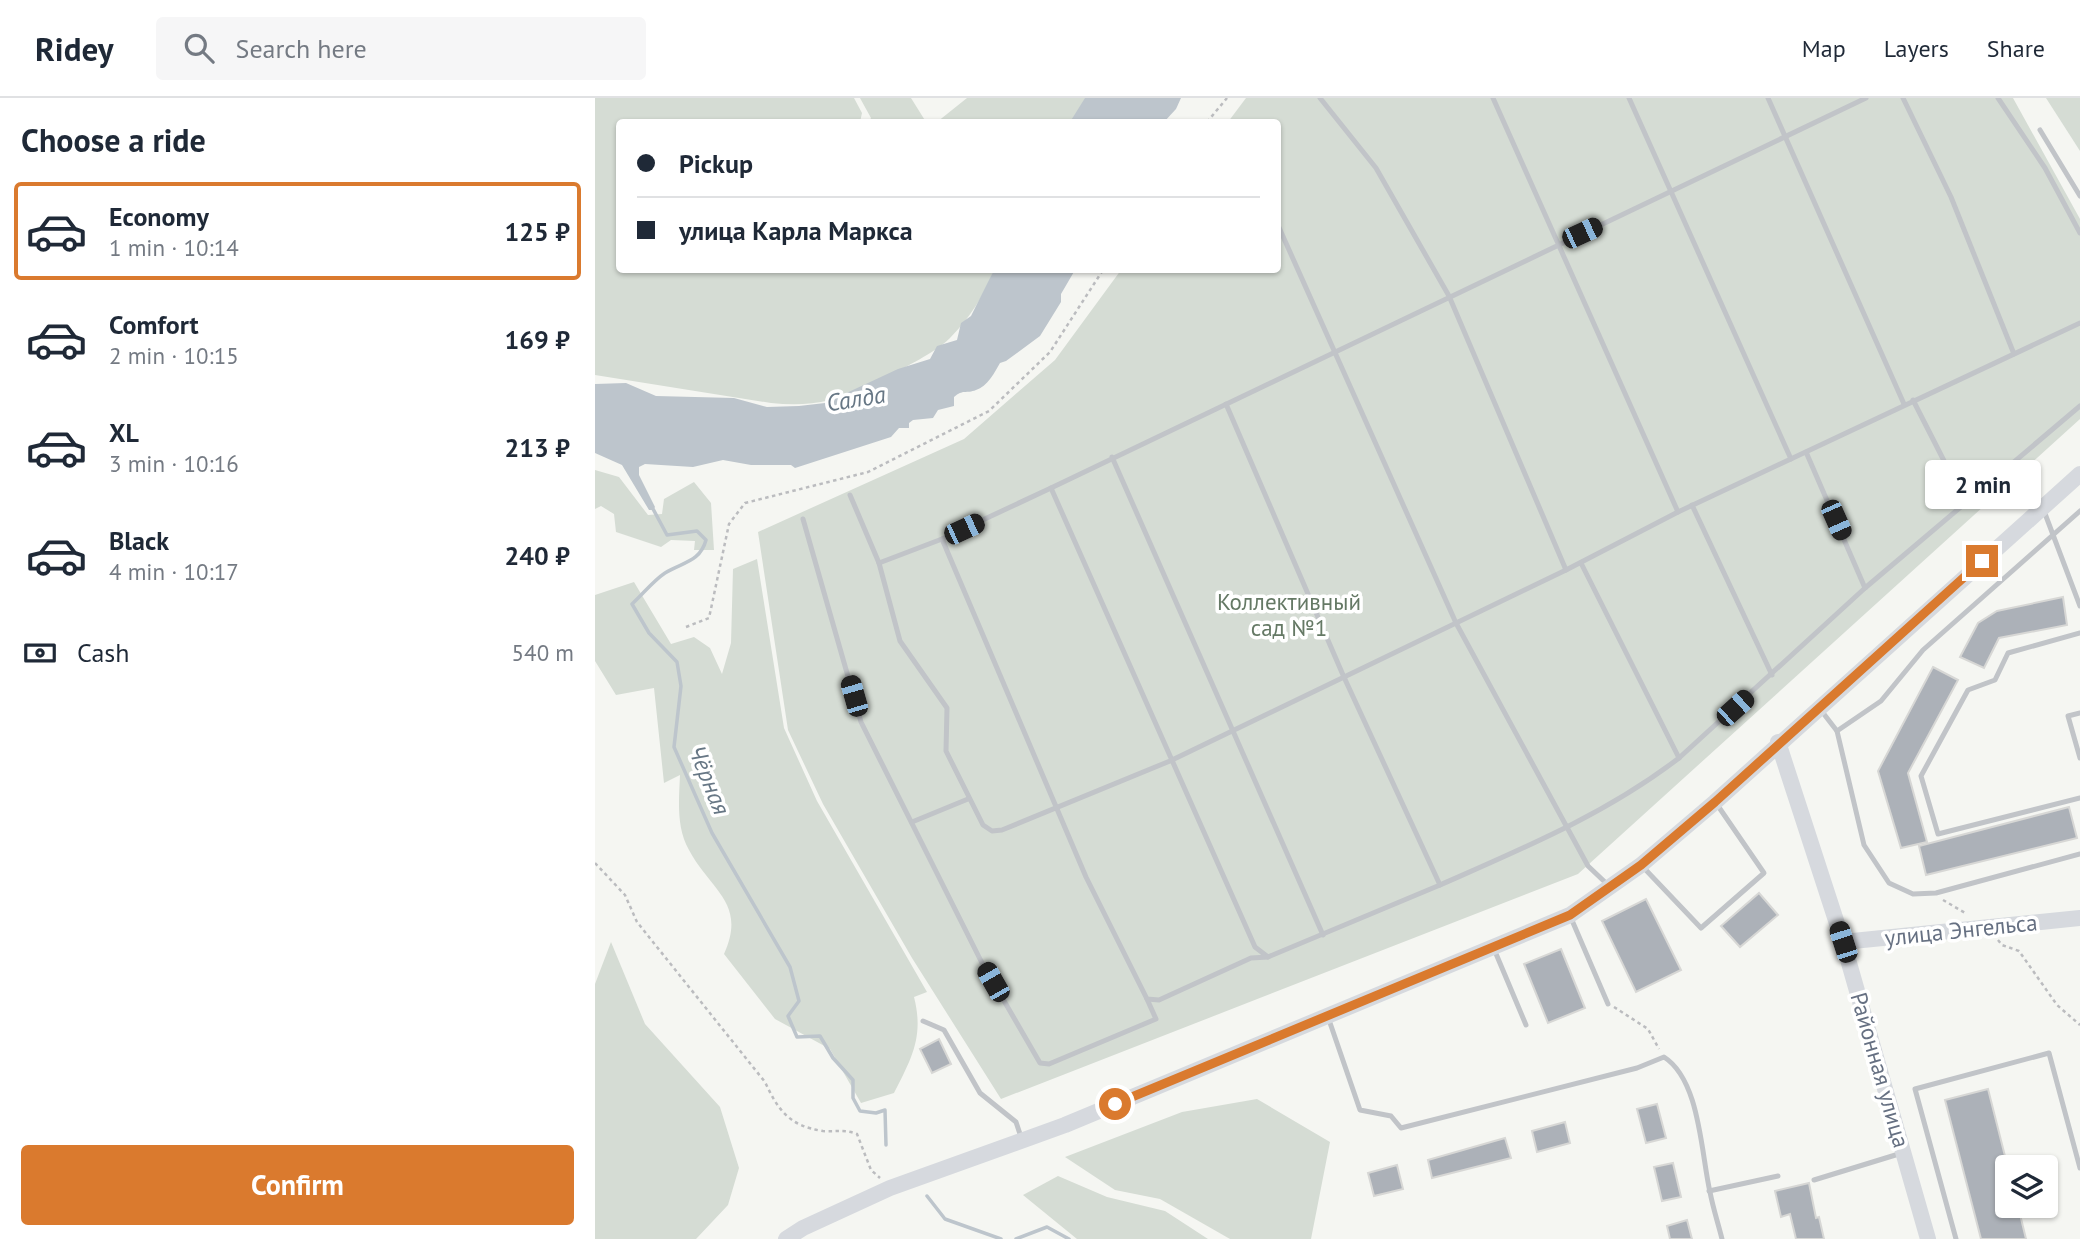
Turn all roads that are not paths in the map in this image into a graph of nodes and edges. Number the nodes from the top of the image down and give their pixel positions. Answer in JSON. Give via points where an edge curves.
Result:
{"nodes":[{"id":1,"x":1320,"y":98,"type":"edge"},
{"id":2,"x":1493,"y":98,"type":"edge"},
{"id":3,"x":1629,"y":98,"type":"edge"},
{"id":4,"x":1767,"y":98,"type":"edge"},
{"id":5,"x":1865,"y":98,"type":"edge"},
{"id":6,"x":1903,"y":98,"type":"edge"},
{"id":7,"x":1998,"y":98,"type":"edge"},
{"id":8,"x":2040,"y":130,"type":"dead end"},
{"id":9,"x":1784,"y":139,"type":"junction"},
{"id":10,"x":1671,"y":192,"type":"junction"},
{"id":11,"x":2080,"y":196,"type":"edge"},
{"id":12,"x":1281,"y":232,"type":"edge"},
{"id":13,"x":2080,"y":233,"type":"edge"},
{"id":14,"x":1560,"y":244,"type":"junction"},
{"id":15,"x":1449,"y":296,"type":"junction"},
{"id":16,"x":2080,"y":323,"type":"edge"},
{"id":17,"x":1336,"y":352,"type":"junction"},
{"id":18,"x":2014,"y":354,"type":"junction"},
{"id":19,"x":1913,"y":400,"type":"junction"},
{"id":20,"x":1226,"y":404,"type":"junction"},
{"id":21,"x":1904,"y":404,"type":"junction"},
{"id":22,"x":2080,"y":406,"type":"edge"},
{"id":23,"x":1806,"y":452,"type":"junction"},
{"id":24,"x":1112,"y":457,"type":"junction"},
{"id":25,"x":1791,"y":459,"type":"junction"},
{"id":26,"x":2080,"y":474,"type":"edge"},
{"id":27,"x":1051,"y":488,"type":"junction"},
{"id":28,"x":851,"y":495,"type":"dead end"},
{"id":29,"x":1965,"y":502,"type":"junction"},
{"id":30,"x":1692,"y":505,"type":"junction"},
{"id":31,"x":2043,"y":507,"type":"junction"},
{"id":32,"x":2080,"y":511,"type":"edge"},
{"id":33,"x":1678,"y":512,"type":"junction"},
{"id":34,"x":803,"y":519,"type":"dead end"},
{"id":35,"x":2055,"y":533,"type":"junction"},
{"id":36,"x":942,"y":539,"type":"junction"},
{"id":37,"x":879,"y":563,"type":"junction"},
{"id":38,"x":1581,"y":563,"type":"junction"},
{"id":39,"x":1566,"y":570,"type":"junction"},
{"id":40,"x":1865,"y":589,"type":"junction"},
{"id":41,"x":2080,"y":606,"type":"edge"},
{"id":42,"x":1456,"y":624,"type":"junction"},
{"id":43,"x":2080,"y":633,"type":"edge"},
{"id":44,"x":1343,"y":675,"type":"junction"},
{"id":45,"x":1772,"y":675,"type":"junction"},
{"id":46,"x":1819,"y":707,"type":"junction"},
{"id":47,"x":2080,"y":713,"type":"edge"},
{"id":48,"x":1231,"y":729,"type":"junction"},
{"id":49,"x":1837,"y":731,"type":"junction"},
{"id":50,"x":1778,"y":742,"type":"junction"},
{"id":51,"x":1679,"y":758,"type":"junction"},
{"id":52,"x":2080,"y":758,"type":"edge"},
{"id":53,"x":1170,"y":761,"type":"junction"},
{"id":54,"x":2080,"y":798,"type":"edge"},
{"id":55,"x":968,"y":799,"type":"junction"},
{"id":56,"x":1715,"y":802,"type":"junction"},
{"id":57,"x":1058,"y":809,"type":"junction"},
{"id":58,"x":912,"y":822,"type":"junction"},
{"id":59,"x":1568,"y":829,"type":"junction"},
{"id":60,"x":2080,"y":854,"type":"edge"},
{"id":61,"x":1641,"y":865,"type":"junction"},
{"id":62,"x":1440,"y":885,"type":"junction"},
{"id":63,"x":1610,"y":886,"type":"junction"},
{"id":64,"x":1570,"y":915,"type":"junction"},
{"id":65,"x":2080,"y":918,"type":"edge"},
{"id":66,"x":1323,"y":935,"type":"junction"},
{"id":67,"x":1843,"y":942,"type":"junction"},
{"id":68,"x":1494,"y":949,"type":"junction"},
{"id":69,"x":1268,"y":957,"type":"junction"},
{"id":70,"x":1147,"y":999,"type":"junction"},
{"id":71,"x":1608,"y":1004,"type":"road end"},
{"id":72,"x":1328,"y":1016,"type":"junction"},
{"id":73,"x":923,"y":1021,"type":"dead end"},
{"id":74,"x":1527,"y":1025,"type":"dead end"},
{"id":75,"x":1021,"y":1141,"type":"junction"},
{"id":76,"x":1905,"y":1152,"type":"junction"},
{"id":77,"x":2080,"y":1168,"type":"edge"},
{"id":78,"x":1779,"y":1176,"type":"dead end"},
{"id":79,"x":1814,"y":1180,"type":"dead end"},
{"id":80,"x":1709,"y":1191,"type":"junction"},
{"id":81,"x":786,"y":1239,"type":"edge"},
{"id":82,"x":1722,"y":1239,"type":"edge"},
{"id":83,"x":1927,"y":1239,"type":"edge"},
{"id":84,"x":1956,"y":1239,"type":"edge"}],
"edges":[{"from":1,"to":15,"type":"lane","via":[[1376,168]]},
{"from":2,"to":14,"type":"lane"},
{"from":3,"to":10,"type":"lane"},
{"from":4,"to":9,"type":"lane"},
{"from":5,"to":9,"type":"lane"},
{"from":6,"to":18,"type":"lane","via":[[1951,197]]},
{"from":7,"to":13,"type":"lane","via":[[2045,168]]},
{"from":8,"to":11,"type":"lane"},
{"from":9,"to":10,"type":"lane"},
{"from":9,"to":21,"type":"lane"},
{"from":10,"to":14,"type":"lane"},
{"from":10,"to":25,"type":"lane"},
{"from":12,"to":17,"type":"lane"},
{"from":14,"to":15,"type":"lane"},
{"from":14,"to":33,"type":"lane"},
{"from":15,"to":17,"type":"lane"},
{"from":15,"to":39,"type":"lane"},
{"from":16,"to":18,"type":"lane"},
{"from":17,"to":20,"type":"lane"},
{"from":17,"to":42,"type":"lane"},
{"from":18,"to":19,"type":"lane"},
{"from":19,"to":21,"type":"lane"},
{"from":19,"to":29,"type":"lane"},
{"from":20,"to":24,"type":"lane"},
{"from":20,"to":44,"type":"lane"},
{"from":21,"to":23,"type":"lane"},
{"from":22,"to":29,"type":"lane"},
{"from":23,"to":25,"type":"lane"},
{"from":23,"to":40,"type":"lane"},
{"from":24,"to":27,"type":"lane"},
{"from":24,"to":48,"type":"lane"},
{"from":25,"to":30,"type":"lane"},
{"from":26,"to":31,"type":"street"},
{"from":27,"to":36,"type":"lane"},
{"from":27,"to":53,"type":"lane"},
{"from":28,"to":37,"type":"lane"},
{"from":29,"to":40,"type":"lane"},
{"from":30,"to":33,"type":"lane"},
{"from":30,"to":45,"type":"lane"},
{"from":31,"to":35,"type":"lane"},
{"from":31,"to":46,"type":"street"},
{"from":32,"to":35,"type":"lane"},
{"from":33,"to":38,"type":"lane"},
{"from":34,"to":58,"type":"lane","via":[[861,722]]},
{"from":35,"to":41,"type":"lane"},
{"from":35,"to":49,"type":"lane","via":[[1923,650],[1881,701]]},
{"from":36,"to":37,"type":"lane"},
{"from":36,"to":57,"type":"lane"},
{"from":37,"to":55,"type":"lane","via":[[900,641],[947,708],[946,751]]},
{"from":38,"to":39,"type":"lane"},
{"from":38,"to":51,"type":"lane"},
{"from":39,"to":42,"type":"lane"},
{"from":40,"to":45,"type":"lane"},
{"from":42,"to":44,"type":"lane"},
{"from":42,"to":59,"type":"lane"},
{"from":43,"to":54,"type":"lane","via":[[2008,653],[1995,680],[1968,690],[1921,776],[1938,834]]},
{"from":44,"to":48,"type":"lane"},
{"from":44,"to":62,"type":"lane"},
{"from":45,"to":51,"type":"lane"},
{"from":46,"to":49,"type":"lane"},
{"from":46,"to":50,"type":"street"},
{"from":47,"to":52,"type":"lane","via":[[2068,716]]},
{"from":48,"to":53,"type":"lane"},
{"from":48,"to":66,"type":"lane"},
{"from":49,"to":60,"type":"lane","via":[[1864,845],[1889,883],[1913,894],[1936,892]]},
{"from":50,"to":56,"type":"street"},
{"from":50,"to":67,"type":"street","name":"Районная улица"},
{"from":51,"to":59,"type":"lane","via":[[1640,788]]},
{"from":53,"to":57,"type":"lane"},
{"from":53,"to":69,"type":"lane","via":[[1255,947]]},
{"from":55,"to":57,"type":"lane","via":[[983,825],[992,831]]},
{"from":55,"to":58,"type":"lane"},
{"from":56,"to":61,"type":"street"},
{"from":56,"to":61,"type":"lane","via":[[1764,873],[1701,928]]},
{"from":57,"to":70,"type":"lane"},
{"from":58,"to":70,"type":"lane","via":[[981,961],[1040,1063],[1049,1064],[1156,1019]]},
{"from":59,"to":62,"type":"lane"},
{"from":59,"to":63,"type":"lane","via":[[1588,866]]},
{"from":61,"to":63,"type":"street"},
{"from":62,"to":66,"type":"lane"},
{"from":63,"to":64,"type":"street"},
{"from":64,"to":68,"type":"street"},
{"from":64,"to":71,"type":"lane"},
{"from":65,"to":67,"type":"street","name":"улица Энгельса"},
{"from":66,"to":69,"type":"lane"},
{"from":67,"to":76,"type":"street","name":"Районная улица"},
{"from":68,"to":72,"type":"street"},
{"from":68,"to":74,"type":"lane"},
{"from":69,"to":70,"type":"lane","via":[[1251,958],[1159,1000]]},
{"from":72,"to":75,"type":"street"},
{"from":72,"to":80,"type":"lane","via":[[1360,1110],[1391,1116],[1401,1128],[1637,1068],[1664,1057],[1695,1104]]},
{"from":73,"to":75,"type":"lane","via":[[944,1030],[980,1093],[1016,1122]]},
{"from":75,"to":81,"type":"street","via":[[890,1188]]},
{"from":76,"to":79,"type":"lane"},
{"from":76,"to":83,"type":"street","name":"Районная улица"},
{"from":77,"to":84,"type":"lane","via":[[2049,1053],[1915,1089]]},
{"from":78,"to":80,"type":"lane"},
{"from":80,"to":82,"type":"lane"}]}
